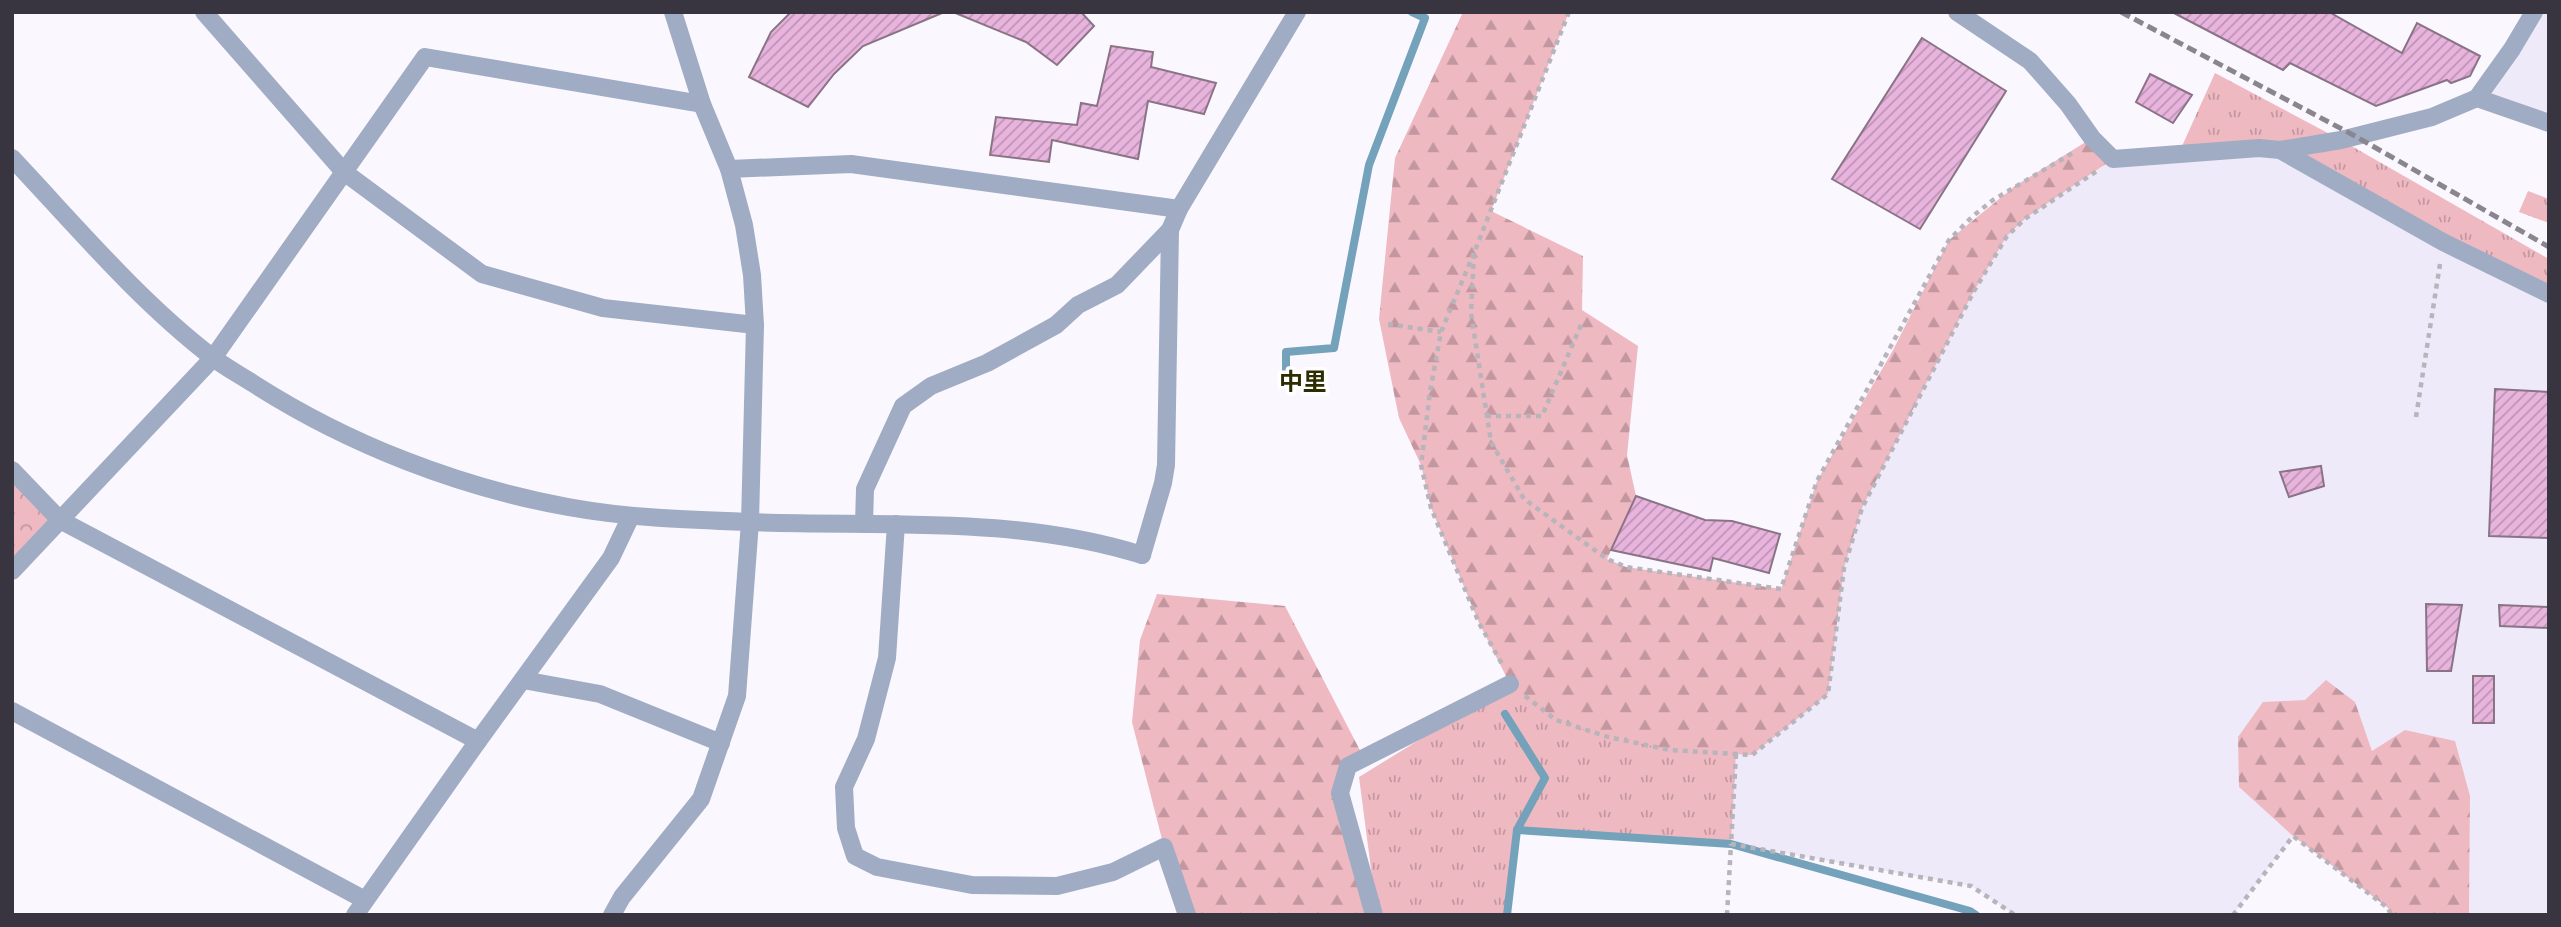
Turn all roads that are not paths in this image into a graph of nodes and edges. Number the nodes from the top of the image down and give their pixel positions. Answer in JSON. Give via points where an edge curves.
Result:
{"nodes":[{"id":1,"x":204,"y":12,"type":"edge"},
{"id":2,"x":673,"y":12,"type":"edge"},
{"id":3,"x":1297,"y":12,"type":"edge"},
{"id":4,"x":1957,"y":12,"type":"edge"},
{"id":5,"x":2534,"y":12,"type":"edge"},
{"id":6,"x":2477,"y":98,"type":"junction"},
{"id":7,"x":702,"y":104,"type":"junction"},
{"id":8,"x":2549,"y":124,"type":"edge"},
{"id":9,"x":2280,"y":150,"type":"junction"},
{"id":10,"x":12,"y":158,"type":"edge"},
{"id":11,"x":729,"y":169,"type":"junction"},
{"id":12,"x":344,"y":172,"type":"junction"},
{"id":13,"x":1179,"y":209,"type":"junction"},
{"id":14,"x":1170,"y":230,"type":"junction"},
{"id":15,"x":2549,"y":293,"type":"edge"},
{"id":16,"x":755,"y":325,"type":"junction"},
{"id":17,"x":213,"y":358,"type":"junction"},
{"id":18,"x":12,"y":470,"type":"edge"},
{"id":19,"x":631,"y":516,"type":"junction"},
{"id":20,"x":60,"y":520,"type":"junction"},
{"id":21,"x":750,"y":522,"type":"junction"},
{"id":22,"x":864,"y":524,"type":"junction"},
{"id":23,"x":896,"y":524,"type":"junction"},
{"id":24,"x":12,"y":571,"type":"edge"},
{"id":25,"x":523,"y":680,"type":"junction"},
{"id":26,"x":1510,"y":684,"type":"road end"},
{"id":27,"x":12,"y":711,"type":"edge"},
{"id":28,"x":478,"y":741,"type":"junction"},
{"id":29,"x":721,"y":743,"type":"junction"},
{"id":30,"x":360,"y":907,"type":"edge"},
{"id":31,"x":612,"y":915,"type":"edge"},
{"id":32,"x":1187,"y":915,"type":"edge"},
{"id":33,"x":1374,"y":915,"type":"edge"}],
"edges":[{"from":1,"to":12,"type":"street"},
{"from":2,"to":7,"type":"street"},
{"from":3,"to":13,"type":"street"},
{"from":4,"to":9,"type":"street","via":[[2030,61],[2113,159]]},
{"from":5,"to":6,"type":"street"},
{"from":6,"to":8,"type":"street"},
{"from":6,"to":9,"type":"street","via":[[2432,117]]},
{"from":7,"to":11,"type":"street"},
{"from":7,"to":12,"type":"street","via":[[425,57]]},
{"from":9,"to":15,"type":"street","via":[[2443,242]]},
{"from":10,"to":17,"type":"street","via":[[109,263]]},
{"from":11,"to":13,"type":"street","via":[[851,164]]},
{"from":11,"to":16,"type":"street","via":[[744,225]]},
{"from":12,"to":16,"type":"street","via":[[482,274],[603,308]]},
{"from":12,"to":17,"type":"street"},
{"from":13,"to":14,"type":"street"},
{"from":14,"to":22,"type":"street","via":[[1117,285],[1078,305],[1056,326],[931,386],[904,405],[865,489]]},
{"from":14,"to":23,"type":"street","via":[[1166,465],[1142,555],[1003,529]]},
{"from":16,"to":21,"type":"street"},
{"from":17,"to":19,"type":"street","via":[[288,406],[384,452],[503,492]]},
{"from":17,"to":20,"type":"street"},
{"from":18,"to":20,"type":"street"},
{"from":19,"to":21,"type":"street"},
{"from":19,"to":25,"type":"street","via":[[611,558]]},
{"from":20,"to":24,"type":"street"},
{"from":20,"to":28,"type":"street"},
{"from":21,"to":22,"type":"street"},
{"from":21,"to":29,"type":"street","via":[[737,696]]},
{"from":22,"to":23,"type":"street"},
{"from":23,"to":32,"type":"street","via":[[887,658],[866,740],[844,787],[846,828],[855,856],[877,867],[972,885],[1057,886],[1113,872],[1164,846]]},
{"from":25,"to":28,"type":"street"},
{"from":25,"to":29,"type":"street","via":[[600,694]]},
{"from":26,"to":33,"type":"street","via":[[1348,766],[1340,793]]},
{"from":27,"to":30,"type":"street"},
{"from":28,"to":30,"type":"street"},
{"from":29,"to":31,"type":"street","via":[[701,799]]}]}
